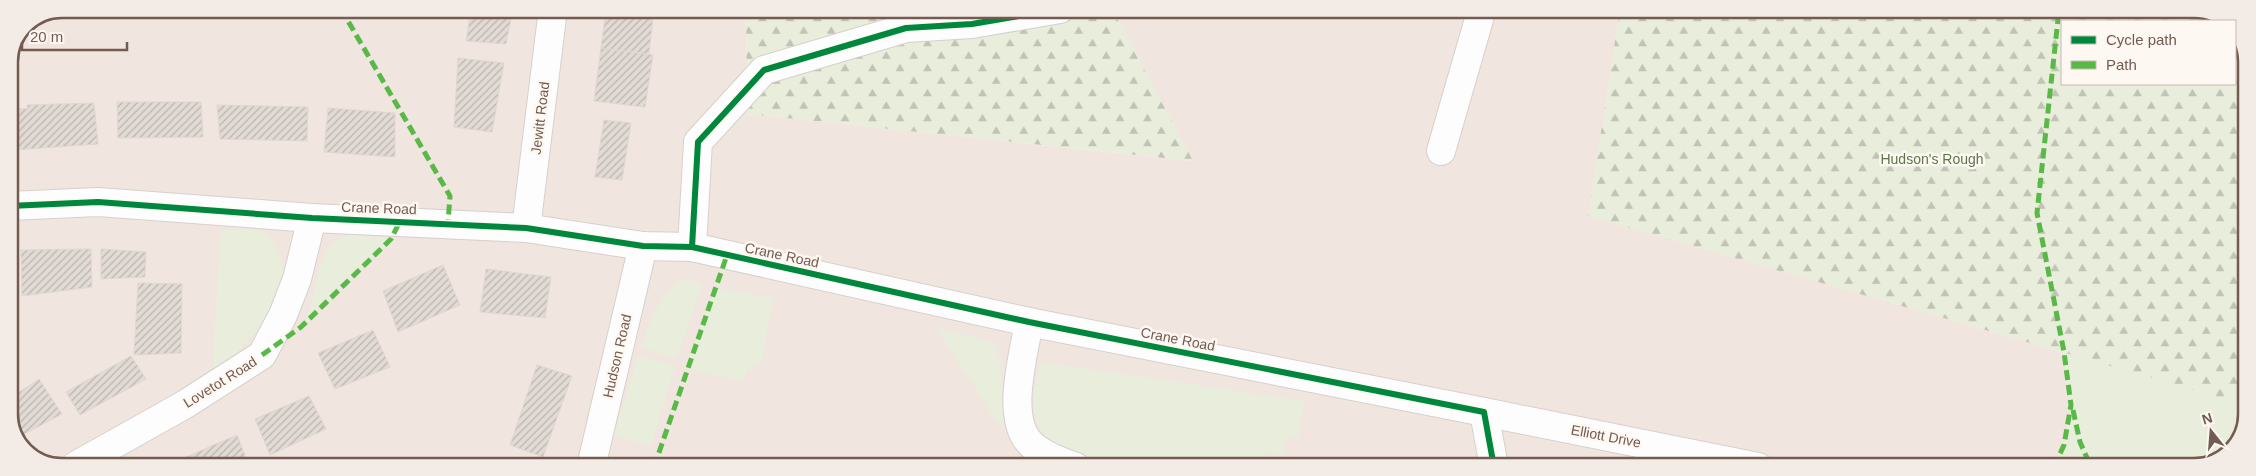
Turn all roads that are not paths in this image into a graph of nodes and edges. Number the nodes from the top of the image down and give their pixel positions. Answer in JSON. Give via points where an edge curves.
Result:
{"nodes":[{"id":1,"x":553,"y":18,"type":"edge"},
{"id":2,"x":1007,"y":18,"type":"edge"},
{"id":3,"x":1479,"y":18,"type":"edge"},
{"id":4,"x":1441,"y":151,"type":"dead end"},
{"id":5,"x":18,"y":206,"type":"edge"},
{"id":6,"x":312,"y":218,"type":"junction"},
{"id":7,"x":526,"y":228,"type":"junction"},
{"id":8,"x":643,"y":246,"type":"junction"},
{"id":9,"x":692,"y":247,"type":"junction"},
{"id":10,"x":1029,"y":322,"type":"junction"},
{"id":11,"x":1484,"y":412,"type":"junction"},
{"id":12,"x":89,"y":458,"type":"edge"},
{"id":13,"x":593,"y":458,"type":"edge"},
{"id":14,"x":1053,"y":458,"type":"edge"},
{"id":15,"x":1492,"y":458,"type":"edge"},
{"id":16,"x":1713,"y":458,"type":"edge"}],
"edges":[{"from":1,"to":7,"type":"street","name":"Jewitt Road"},
{"from":2,"to":9,"type":"street","via":[[972,24],[906,28],[764,70],[698,142]]},
{"from":3,"to":4,"type":"street"},
{"from":5,"to":6,"type":"street","name":"Crane Road","via":[[98,202]]},
{"from":6,"to":7,"type":"street","name":"Crane Road"},
{"from":6,"to":12,"type":"street","name":"Lovetot Road","via":[[297,279],[262,355],[184,405]]},
{"from":7,"to":8,"type":"street","name":"Crane Road"},
{"from":8,"to":9,"type":"street","name":"Crane Road"},
{"from":8,"to":13,"type":"street","name":"Hudson Road"},
{"from":9,"to":10,"type":"street","name":"Crane Road"},
{"from":10,"to":11,"type":"street","name":"Crane Road"},
{"from":10,"to":14,"type":"street","via":[[1017,393],[1019,424],[1031,444]]},
{"from":11,"to":15,"type":"street"},
{"from":11,"to":16,"type":"street","name":"Elliott Drive"}]}
